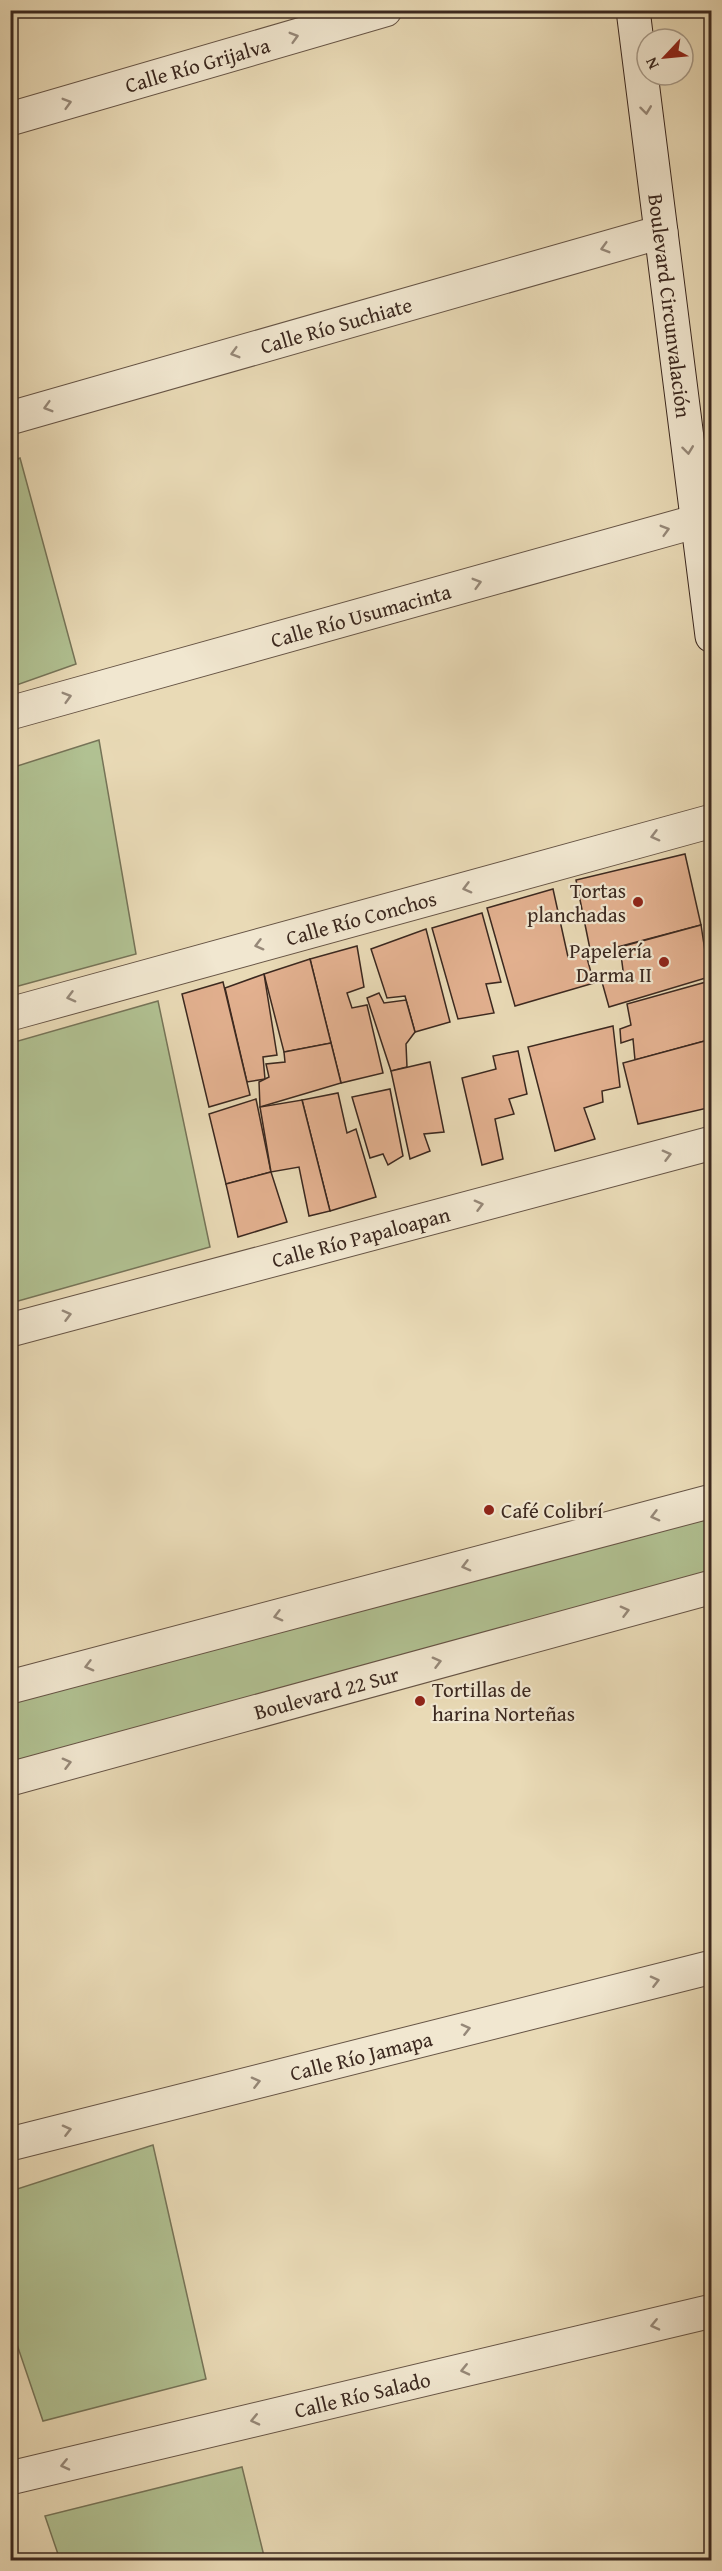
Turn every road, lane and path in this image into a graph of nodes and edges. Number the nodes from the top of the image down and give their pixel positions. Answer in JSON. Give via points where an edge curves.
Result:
{"nodes":[{"id":1,"x":385,"y":10,"type":"edge"},
{"id":2,"x":633,"y":10,"type":"edge"},
{"id":3,"x":10,"y":119,"type":"edge"},
{"id":4,"x":661,"y":232,"type":"junction"},
{"id":5,"x":10,"y":418,"type":"edge"},
{"id":6,"x":704,"y":519,"type":"edge"},
{"id":7,"x":711,"y":636,"type":"edge"},
{"id":8,"x":10,"y":713,"type":"edge"},
{"id":9,"x":711,"y":821,"type":"edge"},
{"id":10,"x":10,"y":1014,"type":"edge"},
{"id":11,"x":711,"y":1143,"type":"edge"},
{"id":12,"x":10,"y":1330,"type":"edge"},
{"id":13,"x":711,"y":1502,"type":"edge"},
{"id":14,"x":711,"y":1587,"type":"edge"},
{"id":15,"x":10,"y":1687,"type":"edge"},
{"id":16,"x":10,"y":1779,"type":"edge"},
{"id":17,"x":711,"y":1967,"type":"edge"},
{"id":18,"x":10,"y":2144,"type":"edge"},
{"id":19,"x":711,"y":2311,"type":"edge"},
{"id":20,"x":10,"y":2478,"type":"edge"}],
"edges":[{"from":3,"to":1,"type":"street","name":"Calle Río Grijalva","one_way":true},
{"from":2,"to":4,"type":"street","name":"Boulevard Circunvalación","one_way":true},
{"from":4,"to":5,"type":"street","name":"Calle Río Suchiate","one_way":true},
{"from":4,"to":6,"type":"street","name":"Boulevard Circunvalación","one_way":true},
{"from":6,"to":7,"type":"street","name":"Boulevard Circunvalación"},
{"from":8,"to":6,"type":"street","name":"Calle Río Usumacinta","one_way":true},
{"from":9,"to":10,"type":"street","name":"Calle Río Conchos","one_way":true},
{"from":12,"to":11,"type":"street","name":"Calle Río Papaloapan","one_way":true},
{"from":13,"to":15,"type":"street","one_way":true},
{"from":16,"to":14,"type":"street","name":"Boulevard 22 Sur","one_way":true},
{"from":18,"to":17,"type":"street","name":"Calle Río Jamapa","one_way":true},
{"from":19,"to":20,"type":"street","name":"Calle Río Salado","one_way":true}]}
